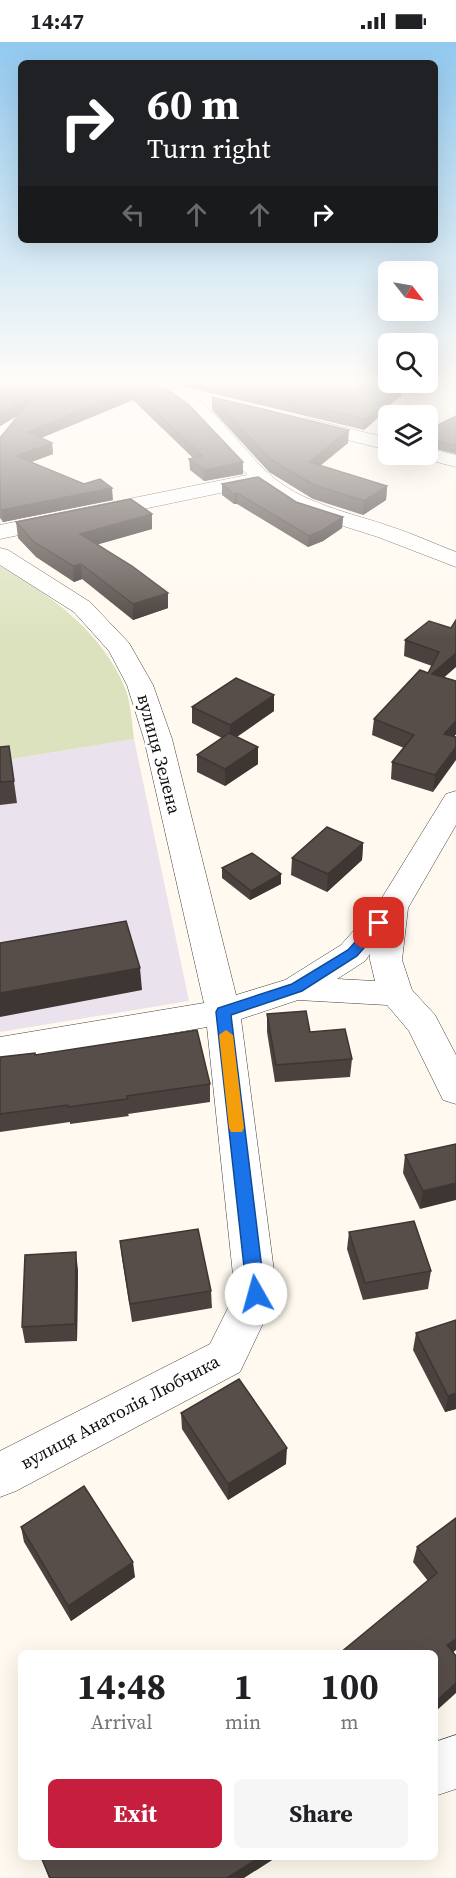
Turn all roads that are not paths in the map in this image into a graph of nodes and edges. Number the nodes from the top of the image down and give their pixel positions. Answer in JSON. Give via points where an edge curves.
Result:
{"nodes":[{"id":1,"x":251,"y":468,"type":"edge"},
{"id":2,"x":261,"y":478,"type":"junction"},
{"id":3,"x":0,"y":532,"type":"edge"},
{"id":4,"x":0,"y":555,"type":"edge"},
{"id":5,"x":456,"y":560,"type":"edge"},
{"id":6,"x":456,"y":800,"type":"edge"},
{"id":7,"x":393,"y":908,"type":"junction"},
{"id":8,"x":297,"y":988,"type":"junction"},
{"id":9,"x":396,"y":994,"type":"junction"},
{"id":10,"x":223,"y":1012,"type":"junction"},
{"id":11,"x":0,"y":1050,"type":"edge"},
{"id":12,"x":456,"y":1090,"type":"edge"},
{"id":13,"x":0,"y":1475,"type":"edge"},
{"id":14,"x":456,"y":1762,"type":"edge"},
{"id":15,"x":438,"y":1768,"type":"edge"}],
"edges":[{"from":1,"to":2,"type":"street"},
{"from":2,"to":3,"type":"street"},
{"from":2,"to":5,"type":"street","via":[[304,506]]},
{"from":4,"to":10,"type":"street","name":"вулиця Зелена","via":[[82,607],[120,648],[140,685],[158,739]]},
{"from":6,"to":7,"type":"street"},
{"from":7,"to":8,"type":"street","via":[[353,953]]},
{"from":7,"to":9,"type":"street","via":[[386,960]]},
{"from":8,"to":9,"type":"street"},
{"from":8,"to":10,"type":"street"},
{"from":9,"to":12,"type":"street","via":[[423,1024]]},
{"from":10,"to":11,"type":"street"},
{"from":10,"to":13,"type":"street","name":"вулиця Анатолія Любчика","via":[[256,1294],[225,1358]]},
{"from":14,"to":15,"type":"street"}]}
